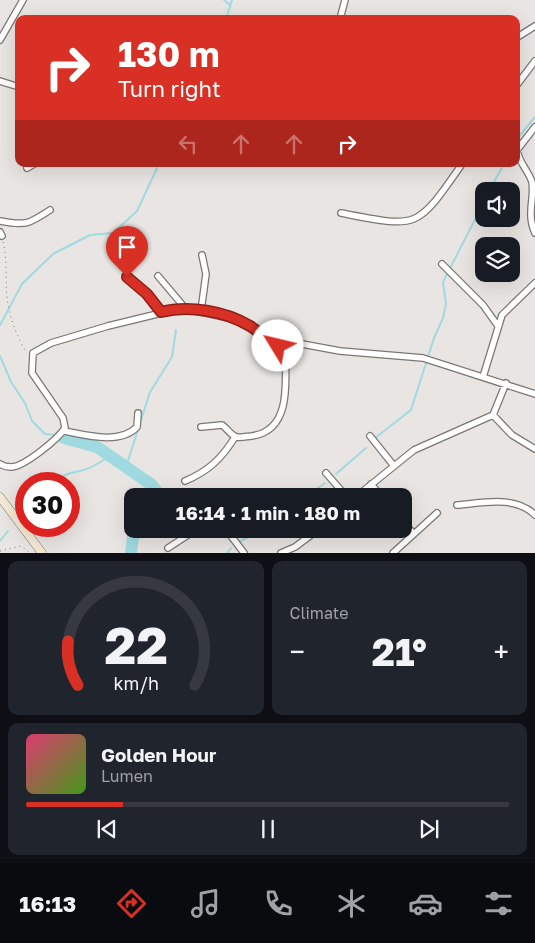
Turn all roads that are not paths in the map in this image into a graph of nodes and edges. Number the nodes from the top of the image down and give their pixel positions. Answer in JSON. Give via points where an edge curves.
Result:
{"nodes":[{"id":1,"x":23,"y":0,"type":"edge"},
{"id":2,"x":346,"y":0,"type":"edge"},
{"id":3,"x":341,"y":15,"type":"edge"},
{"id":4,"x":535,"y":26,"type":"edge"},
{"id":5,"x":520,"y":35,"type":"edge"},
{"id":6,"x":0,"y":40,"type":"edge"},
{"id":7,"x":535,"y":61,"type":"edge"},
{"id":8,"x":0,"y":81,"type":"edge"},
{"id":9,"x":520,"y":81,"type":"edge"},
{"id":10,"x":15,"y":86,"type":"edge"},
{"id":11,"x":535,"y":127,"type":"edge"},
{"id":12,"x":520,"y":146,"type":"edge"},
{"id":13,"x":520,"y":162,"type":"edge"},
{"id":14,"x":460,"y":167,"type":"edge"},
{"id":15,"x":50,"y":210,"type":"dead end"},
{"id":16,"x":340,"y":213,"type":"dead end"},
{"id":17,"x":0,"y":221,"type":"edge"},
{"id":18,"x":535,"y":233,"type":"edge"},
{"id":19,"x":202,"y":255,"type":"dead end"},
{"id":20,"x":442,"y":264,"type":"dead end"},
{"id":21,"x":158,"y":276,"type":"dead end"},
{"id":22,"x":127,"y":277,"type":"dead end"},
{"id":23,"x":535,"y":283,"type":"edge"},
{"id":24,"x":185,"y":308,"type":"junction"},
{"id":25,"x":200,"y":311,"type":"junction"},
{"id":26,"x":161,"y":312,"type":"junction"},
{"id":27,"x":498,"y":326,"type":"junction"},
{"id":28,"x":285,"y":347,"type":"junction"},
{"id":29,"x":483,"y":377,"type":"junction"},
{"id":30,"x":506,"y":383,"type":"junction"},
{"id":31,"x":535,"y":394,"type":"edge"},
{"id":32,"x":138,"y":413,"type":"dead end"},
{"id":33,"x":493,"y":415,"type":"junction"},
{"id":34,"x":201,"y":427,"type":"dead end"},
{"id":35,"x":64,"y":431,"type":"junction"},
{"id":36,"x":235,"y":436,"type":"junction"},
{"id":37,"x":370,"y":436,"type":"dead end"},
{"id":38,"x":535,"y":449,"type":"edge"},
{"id":39,"x":0,"y":464,"type":"edge"},
{"id":40,"x":394,"y":466,"type":"junction"},
{"id":41,"x":326,"y":473,"type":"dead end"},
{"id":42,"x":185,"y":481,"type":"dead end"},
{"id":43,"x":371,"y":484,"type":"junction"},
{"id":44,"x":339,"y":488,"type":"edge"},
{"id":45,"x":366,"y":488,"type":"edge"},
{"id":46,"x":374,"y":488,"type":"edge"},
{"id":47,"x":0,"y":497,"type":"edge"},
{"id":48,"x":457,"y":505,"type":"dead end"},
{"id":49,"x":437,"y":513,"type":"dead end"},
{"id":50,"x":535,"y":515,"type":"edge"},
{"id":51,"x":414,"y":534,"type":"joint"},
{"id":52,"x":183,"y":538,"type":"edge"},
{"id":53,"x":233,"y":538,"type":"edge"},
{"id":54,"x":306,"y":539,"type":"edge"},
{"id":55,"x":168,"y":548,"type":"dead end"},
{"id":56,"x":42,"y":553,"type":"edge"},
{"id":57,"x":244,"y":553,"type":"edge"},
{"id":58,"x":281,"y":553,"type":"edge"},
{"id":59,"x":393,"y":553,"type":"edge"}],
"edges":[{"from":1,"to":6,"type":"street"},
{"from":2,"to":3,"type":"street"},
{"from":4,"to":5,"type":"street"},
{"from":7,"to":9,"type":"street"},
{"from":8,"to":10,"type":"street"},
{"from":11,"to":12,"type":"street"},
{"from":13,"to":18,"type":"street","via":[[532,182],[530,214]]},
{"from":14,"to":16,"type":"street","via":[[430,208],[413,221],[392,223]]},
{"from":15,"to":17,"type":"street","via":[[32,223],[23,225]]},
{"from":19,"to":25,"type":"street","via":[[206,274]]},
{"from":20,"to":27,"type":"street","via":[[483,304]]},
{"from":21,"to":24,"type":"street"},
{"from":22,"to":26,"type":"street","via":[[147,294]]},
{"from":23,"to":27,"type":"street","via":[[506,311]]},
{"from":24,"to":25,"type":"street"},
{"from":24,"to":26,"type":"street"},
{"from":25,"to":28,"type":"street","via":[[244,322],[276,345]]},
{"from":26,"to":35,"type":"street","via":[[51,343],[33,353],[32,373],[63,418]]},
{"from":27,"to":29,"type":"street"},
{"from":28,"to":29,"type":"street","via":[[302,344],[340,351],[423,358]]},
{"from":28,"to":36,"type":"street","via":[[285,404],[278,419],[261,434]]},
{"from":29,"to":30,"type":"street"},
{"from":30,"to":31,"type":"street"},
{"from":30,"to":33,"type":"street"},
{"from":32,"to":35,"type":"street","via":[[137,427],[125,435],[95,436]]},
{"from":33,"to":38,"type":"street","via":[[512,435]]},
{"from":33,"to":40,"type":"street","via":[[414,450]]},
{"from":34,"to":36,"type":"street","via":[[222,425]]},
{"from":35,"to":39,"type":"street","via":[[19,465]]},
{"from":36,"to":42,"type":"street","via":[[220,459],[205,472]]},
{"from":37,"to":40,"type":"street"},
{"from":40,"to":43,"type":"street"},
{"from":41,"to":44,"type":"street"},
{"from":43,"to":45,"type":"street"},
{"from":43,"to":46,"type":"street"},
{"from":47,"to":56,"type":"main road"},
{"from":48,"to":50,"type":"street","via":[[514,503]]},
{"from":49,"to":51,"type":"street"},
{"from":51,"to":59,"type":"street"},
{"from":52,"to":55,"type":"street"},
{"from":53,"to":57,"type":"street"},
{"from":54,"to":58,"type":"street"}]}
